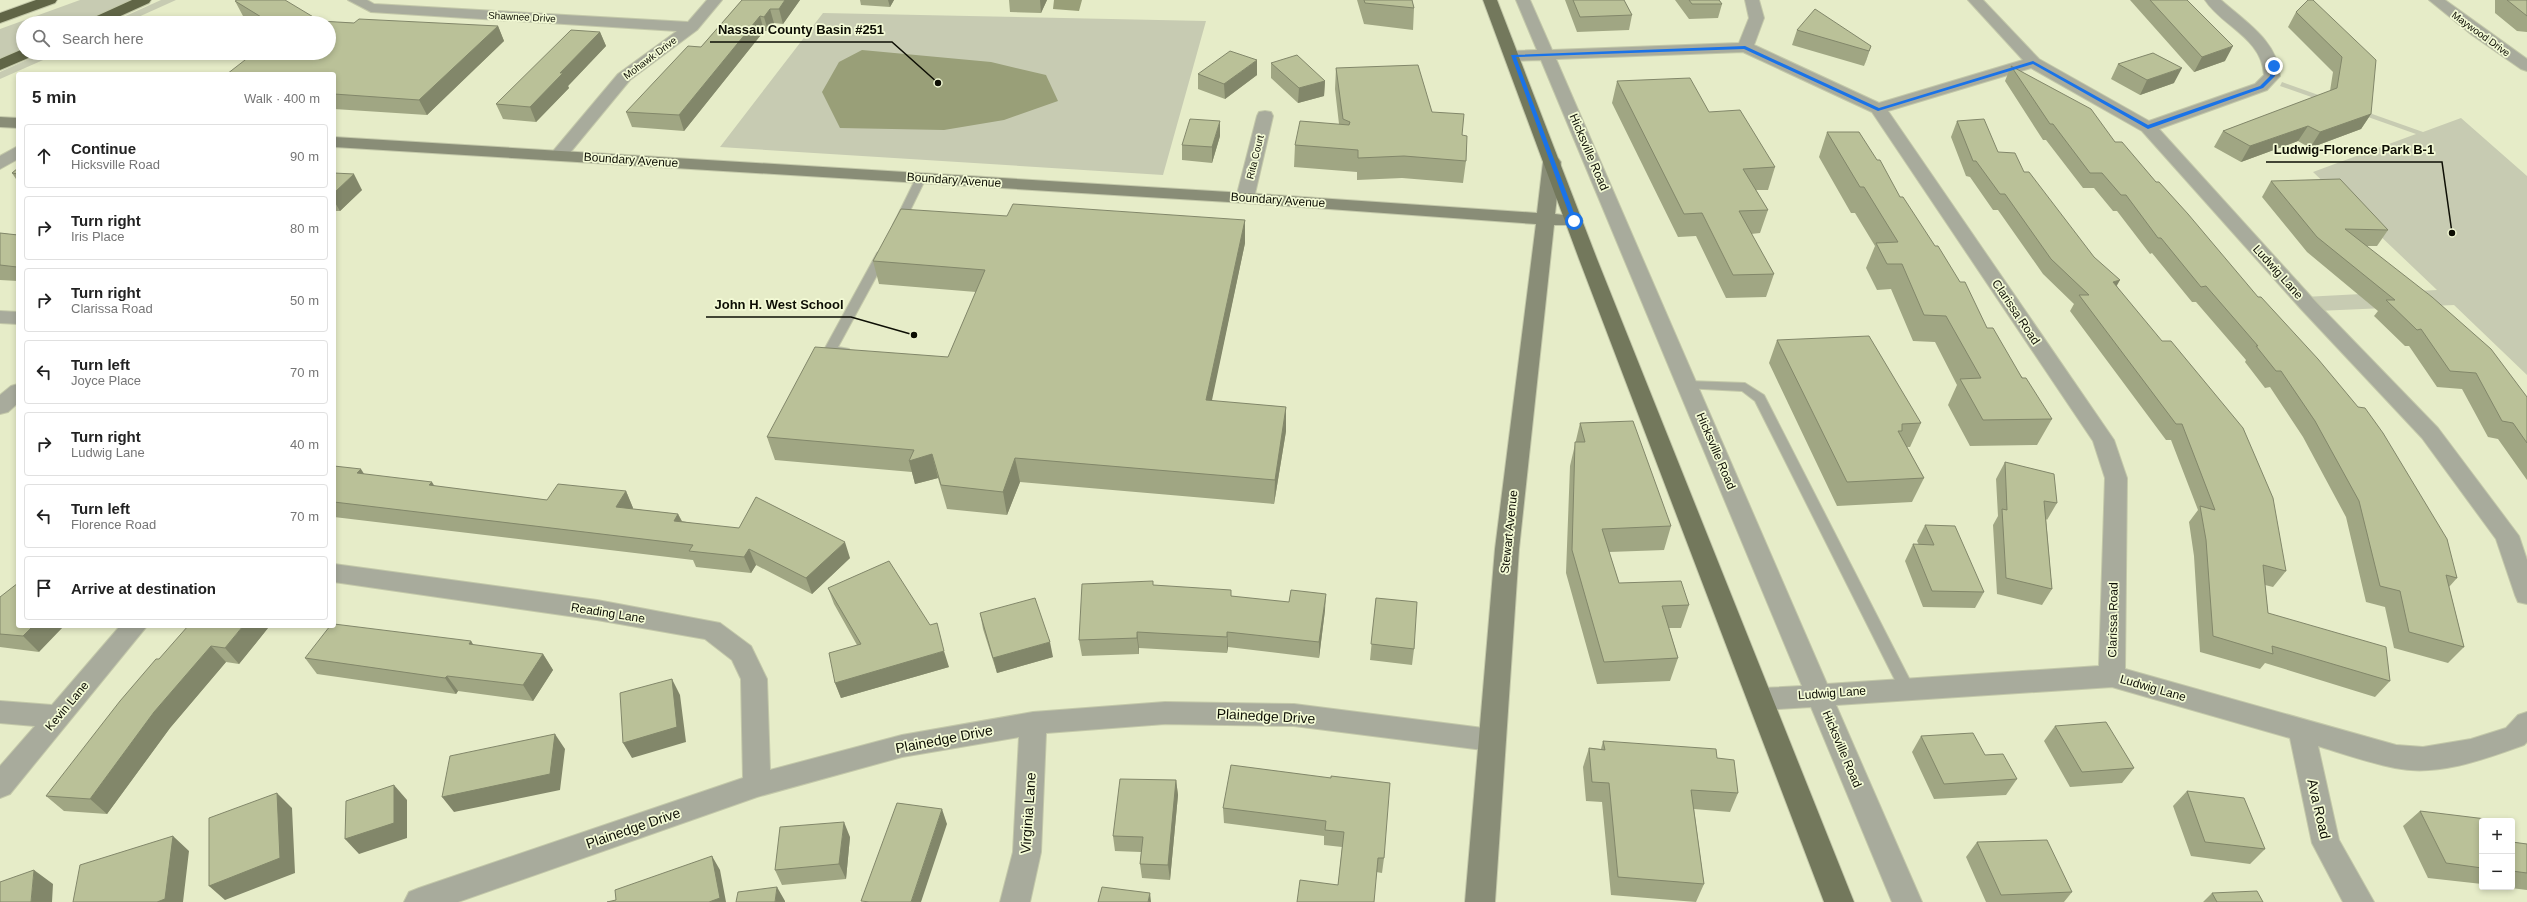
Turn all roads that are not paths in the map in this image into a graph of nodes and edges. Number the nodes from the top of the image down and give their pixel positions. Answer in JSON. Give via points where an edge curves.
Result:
{"nodes":[{"id":1,"x":50,"y":0,"type":"edge"},
{"id":2,"x":144,"y":0,"type":"edge"},
{"id":3,"x":355,"y":0,"type":"edge"},
{"id":4,"x":715,"y":0,"type":"edge"},
{"id":5,"x":1490,"y":0,"type":"edge"},
{"id":6,"x":1523,"y":0,"type":"edge"},
{"id":7,"x":1752,"y":0,"type":"edge"},
{"id":8,"x":1975,"y":0,"type":"edge"},
{"id":9,"x":2212,"y":0,"type":"edge"},
{"id":10,"x":2436,"y":0,"type":"edge"},
{"id":11,"x":109,"y":16,"type":"edge"},
{"id":12,"x":0,"y":18,"type":"edge"},
{"id":13,"x":692,"y":27,"type":"junction"},
{"id":14,"x":1745,"y":47,"type":"junction"},
{"id":15,"x":1548,"y":54,"type":"junction"},
{"id":16,"x":1513,"y":56,"type":"junction"},
{"id":17,"x":16,"y":58,"type":"edge"},
{"id":18,"x":2033,"y":62,"type":"junction"},
{"id":19,"x":0,"y":66,"type":"edge"},
{"id":20,"x":2527,"y":66,"type":"edge"},
{"id":21,"x":1878,"y":110,"type":"junction"},
{"id":22,"x":1265,"y":116,"type":"dead end"},
{"id":23,"x":0,"y":122,"type":"edge"},
{"id":24,"x":16,"y":123,"type":"edge"},
{"id":25,"x":2148,"y":127,"type":"junction"},
{"id":26,"x":336,"y":142,"type":"edge"},
{"id":27,"x":16,"y":152,"type":"edge"},
{"id":28,"x":558,"y":156,"type":"junction"},
{"id":29,"x":1552,"y":162,"type":"junction"},
{"id":30,"x":0,"y":164,"type":"edge"},
{"id":31,"x":921,"y":178,"type":"junction"},
{"id":32,"x":1246,"y":198,"type":"junction"},
{"id":33,"x":1547,"y":219,"type":"junction"},
{"id":34,"x":1574,"y":221,"type":"junction"},
{"id":35,"x":0,"y":317,"type":"edge"},
{"id":36,"x":16,"y":318,"type":"edge"},
{"id":37,"x":860,"y":354,"type":"edge"},
{"id":38,"x":1688,"y":385,"type":"junction"},
{"id":39,"x":16,"y":393,"type":"edge"},
{"id":40,"x":0,"y":407,"type":"edge"},
{"id":41,"x":2517,"y":538,"type":"edge"},
{"id":42,"x":336,"y":574,"type":"edge"},
{"id":43,"x":2527,"y":595,"type":"edge"},
{"id":44,"x":133,"y":628,"type":"edge"},
{"id":45,"x":2112,"y":676,"type":"junction"},
{"id":46,"x":1906,"y":688,"type":"junction"},
{"id":47,"x":1818,"y":694,"type":"junction"},
{"id":48,"x":1763,"y":699,"type":"junction"},
{"id":49,"x":0,"y":712,"type":"edge"},
{"id":50,"x":58,"y":717,"type":"junction"},
{"id":51,"x":1033,"y":723,"type":"junction"},
{"id":52,"x":2527,"y":723,"type":"edge"},
{"id":53,"x":2302,"y":732,"type":"junction"},
{"id":54,"x":1491,"y":740,"type":"junction"},
{"id":55,"x":757,"y":785,"type":"junction"},
{"id":56,"x":0,"y":786,"type":"edge"},
{"id":57,"x":419,"y":902,"type":"edge"},
{"id":58,"x":1015,"y":902,"type":"edge"},
{"id":59,"x":1480,"y":902,"type":"edge"},
{"id":60,"x":1839,"y":902,"type":"edge"},
{"id":61,"x":1907,"y":902,"type":"edge"},
{"id":62,"x":2359,"y":902,"type":"edge"}],
"edges":[{"from":1,"to":12,"type":"highway"},
{"from":2,"to":11,"type":"highway"},
{"from":3,"to":13,"type":"street","name":"Shawnee Drive","via":[[371,8]]},
{"from":4,"to":13,"type":"street","name":"Mohawk Drive"},
{"from":5,"to":16,"type":"main road"},
{"from":6,"to":15,"type":"street","name":"Hicksville Road"},
{"from":7,"to":14,"type":"street","via":[[1757,7],[1758,19]]},
{"from":8,"to":18,"type":"street","name":"Ludwig Lane"},
{"from":9,"to":25,"type":"street","via":[[2267,51],[2274,66],[2272,76],[2261,87]]},
{"from":10,"to":20,"type":"street","name":"Maywood Drive"},
{"from":13,"to":28,"type":"street","name":"Mohawk Drive","via":[[624,77]]},
{"from":14,"to":15,"type":"street"},
{"from":14,"to":21,"type":"street"},
{"from":15,"to":16,"type":"street"},
{"from":15,"to":38,"type":"street","name":"Hicksville Road"},
{"from":16,"to":29,"type":"main road"},
{"from":17,"to":19,"type":"highway"},
{"from":18,"to":21,"type":"street"},
{"from":18,"to":25,"type":"street","name":"Ludwig Lane"},
{"from":21,"to":45,"type":"street","name":"Clarissa Road","via":[[2103,440],[2116,478]]},
{"from":22,"to":32,"type":"street","name":"Rita Court"},
{"from":23,"to":24,"type":"main road"},
{"from":25,"to":41,"type":"street","name":"Ludwig Lane","via":[[2308,305],[2430,433]]},
{"from":26,"to":28,"type":"main road","name":"Boundary Avenue"},
{"from":27,"to":30,"type":"street"},
{"from":28,"to":31,"type":"main road","name":"Boundary Avenue"},
{"from":29,"to":33,"type":"main road","name":"Stewart Avenue"},
{"from":29,"to":34,"type":"main road"},
{"from":31,"to":32,"type":"main road","name":"Boundary Avenue"},
{"from":31,"to":37,"type":"lane","via":[[830,350]]},
{"from":32,"to":33,"type":"main road","name":"Boundary Avenue"},
{"from":33,"to":34,"type":"main road","name":"Boundary Avenue"},
{"from":33,"to":54,"type":"main road","name":"Stewart Avenue","via":[[1507,549]]},
{"from":34,"to":48,"type":"main road"},
{"from":35,"to":36,"type":"street"},
{"from":38,"to":46,"type":"lane","via":[[1745,387],[1760,398]]},
{"from":38,"to":47,"type":"street","name":"Hicksville Road"},
{"from":39,"to":40,"type":"street"},
{"from":41,"to":43,"type":"street","name":"Ludwig Lane"},
{"from":42,"to":55,"type":"street","name":"Reading Lane","via":[[597,610],[711,630],[742,653],[754,678]]},
{"from":44,"to":50,"type":"street","name":"Kevin Lane"},
{"from":45,"to":46,"type":"street","name":"Ludwig Lane"},
{"from":45,"to":53,"type":"street","name":"Ludwig Lane"},
{"from":46,"to":47,"type":"street","name":"Ludwig Lane"},
{"from":47,"to":48,"type":"street","name":"Ludwig Lane"},
{"from":47,"to":61,"type":"street","name":"Hicksville Road"},
{"from":48,"to":60,"type":"main road"},
{"from":49,"to":50,"type":"street"},
{"from":50,"to":56,"type":"street","name":"Kevin Lane"},
{"from":51,"to":54,"type":"street","name":"Plainedge Drive","via":[[1165,712],[1294,715]]},
{"from":51,"to":55,"type":"street","name":"Plainedge Drive","via":[[902,746]]},
{"from":51,"to":58,"type":"street","name":"Virginia Lane","via":[[1027,852]]},
{"from":52,"to":53,"type":"street","name":"Ludwig Lane","via":[[2515,737],[2471,752],[2423,759],[2396,757]]},
{"from":53,"to":62,"type":"street","name":"Ava Road","via":[[2326,843]]},
{"from":54,"to":59,"type":"main road","name":"Stewart Avenue"},
{"from":55,"to":57,"type":"street","name":"Plainedge Drive"}]}
